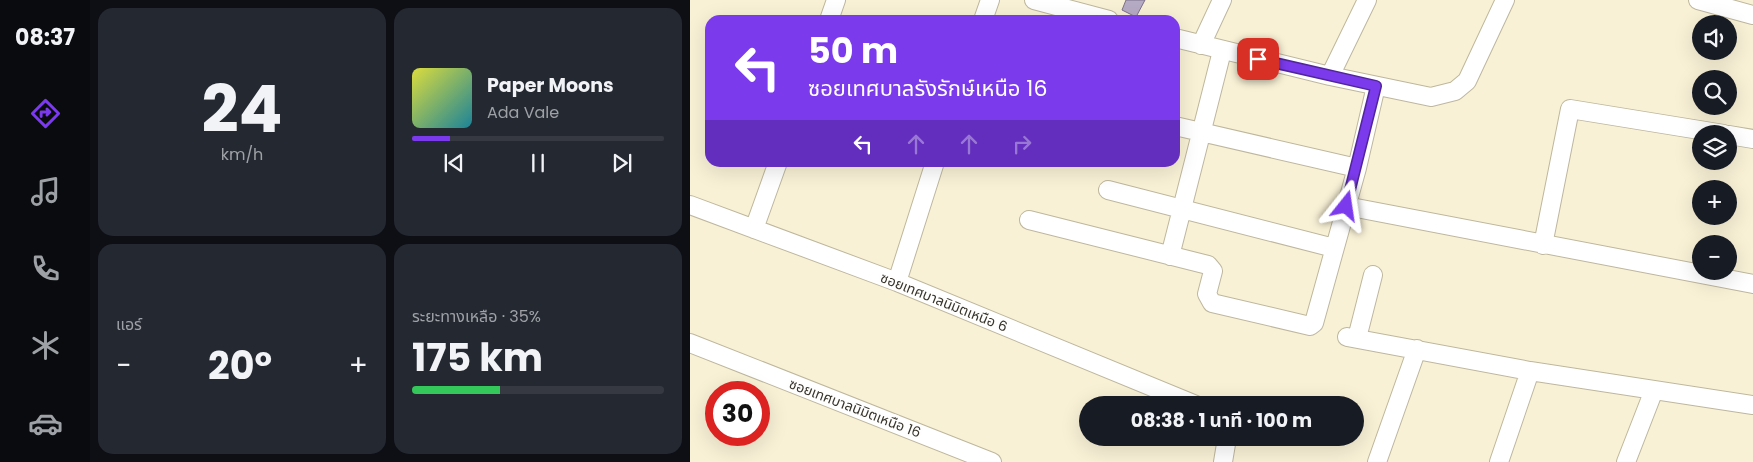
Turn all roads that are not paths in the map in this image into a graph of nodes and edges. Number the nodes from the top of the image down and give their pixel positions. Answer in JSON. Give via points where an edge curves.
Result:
{"nodes":[{"id":1,"x":836,"y":0,"type":"edge"},
{"id":2,"x":990,"y":0,"type":"edge"},
{"id":3,"x":1034,"y":0,"type":"edge"},
{"id":4,"x":1222,"y":0,"type":"edge"},
{"id":5,"x":1367,"y":0,"type":"edge"},
{"id":6,"x":1505,"y":0,"type":"edge"},
{"id":7,"x":1698,"y":0,"type":"edge"},
{"id":8,"x":830,"y":15,"type":"edge"},
{"id":9,"x":985,"y":15,"type":"edge"},
{"id":10,"x":1090,"y":15,"type":"edge"},
{"id":11,"x":1753,"y":15,"type":"edge"},
{"id":12,"x":1180,"y":39,"type":"edge"},
{"id":13,"x":1201,"y":44,"type":"junction"},
{"id":14,"x":1222,"y":51,"type":"junction"},
{"id":15,"x":1330,"y":76,"type":"junction"},
{"id":16,"x":1376,"y":86,"type":"junction"},
{"id":17,"x":1180,"y":127,"type":"edge"},
{"id":18,"x":1692,"y":129,"type":"edge"},
{"id":19,"x":1200,"y":131,"type":"junction"},
{"id":20,"x":1737,"y":136,"type":"edge"},
{"id":21,"x":1753,"y":139,"type":"edge"},
{"id":22,"x":776,"y":167,"type":"edge"},
{"id":23,"x":934,"y":167,"type":"edge"},
{"id":24,"x":1356,"y":168,"type":"junction"},
{"id":25,"x":1108,"y":190,"type":"dead end"},
{"id":26,"x":690,"y":205,"type":"edge"},
{"id":27,"x":1346,"y":206,"type":"junction"},
{"id":28,"x":1182,"y":207,"type":"junction"},
{"id":29,"x":1029,"y":220,"type":"dead end"},
{"id":30,"x":754,"y":229,"type":"junction"},
{"id":31,"x":1543,"y":245,"type":"junction"},
{"id":32,"x":1334,"y":248,"type":"junction"},
{"id":33,"x":1170,"y":256,"type":"junction"},
{"id":34,"x":1373,"y":275,"type":"dead end"},
{"id":35,"x":897,"y":282,"type":"junction"},
{"id":36,"x":1753,"y":284,"type":"edge"},
{"id":37,"x":690,"y":343,"type":"edge"},
{"id":38,"x":1417,"y":349,"type":"junction"},
{"id":39,"x":1530,"y":371,"type":"junction"},
{"id":40,"x":1654,"y":390,"type":"junction"},
{"id":41,"x":1174,"y":396,"type":"edge"},
{"id":42,"x":1753,"y":405,"type":"edge"},
{"id":43,"x":1226,"y":446,"type":"edge"},
{"id":44,"x":992,"y":462,"type":"edge"},
{"id":45,"x":1223,"y":462,"type":"edge"},
{"id":46,"x":1377,"y":462,"type":"edge"},
{"id":47,"x":1499,"y":462,"type":"edge"},
{"id":48,"x":1626,"y":462,"type":"edge"}],
"edges":[{"from":1,"to":8,"type":"street"},
{"from":2,"to":9,"type":"street"},
{"from":3,"to":10,"type":"street"},
{"from":4,"to":13,"type":"street"},
{"from":5,"to":15,"type":"street"},
{"from":6,"to":16,"type":"street","via":[[1466,81],[1456,91],[1431,97]]},
{"from":7,"to":11,"type":"street"},
{"from":12,"to":13,"type":"street"},
{"from":13,"to":14,"type":"street"},
{"from":14,"to":15,"type":"street"},
{"from":14,"to":19,"type":"street"},
{"from":15,"to":16,"type":"street"},
{"from":16,"to":24,"type":"street"},
{"from":17,"to":19,"type":"street"},
{"from":18,"to":31,"type":"street","via":[[1570,109]]},
{"from":19,"to":24,"type":"street"},
{"from":19,"to":28,"type":"street"},
{"from":20,"to":21,"type":"street"},
{"from":22,"to":30,"type":"street"},
{"from":23,"to":35,"type":"street"},
{"from":24,"to":27,"type":"street"},
{"from":25,"to":28,"type":"street"},
{"from":26,"to":30,"type":"street","name":"ซอยเทศบาลนิมิตเหนือ 6"},
{"from":27,"to":31,"type":"street"},
{"from":27,"to":32,"type":"street"},
{"from":28,"to":32,"type":"street"},
{"from":28,"to":33,"type":"street"},
{"from":29,"to":33,"type":"street"},
{"from":30,"to":35,"type":"street","name":"ซอยเทศบาลนิมิตเหนือ 6"},
{"from":31,"to":36,"type":"street"},
{"from":32,"to":33,"type":"street","via":[[1314,323],[1310,326],[1212,303],[1207,294],[1213,271],[1211,267]]},
{"from":34,"to":38,"type":"street","via":[[1352,337]]},
{"from":35,"to":41,"type":"street","name":"ซอยเทศบาลนิมิตเหนือ 6"},
{"from":37,"to":44,"type":"street","name":"ซอยเทศบาลนิมิตเหนือ 16"},
{"from":38,"to":39,"type":"street"},
{"from":38,"to":46,"type":"street"},
{"from":39,"to":40,"type":"street"},
{"from":39,"to":47,"type":"street"},
{"from":40,"to":42,"type":"street"},
{"from":40,"to":48,"type":"street"},
{"from":43,"to":45,"type":"street"}]}
